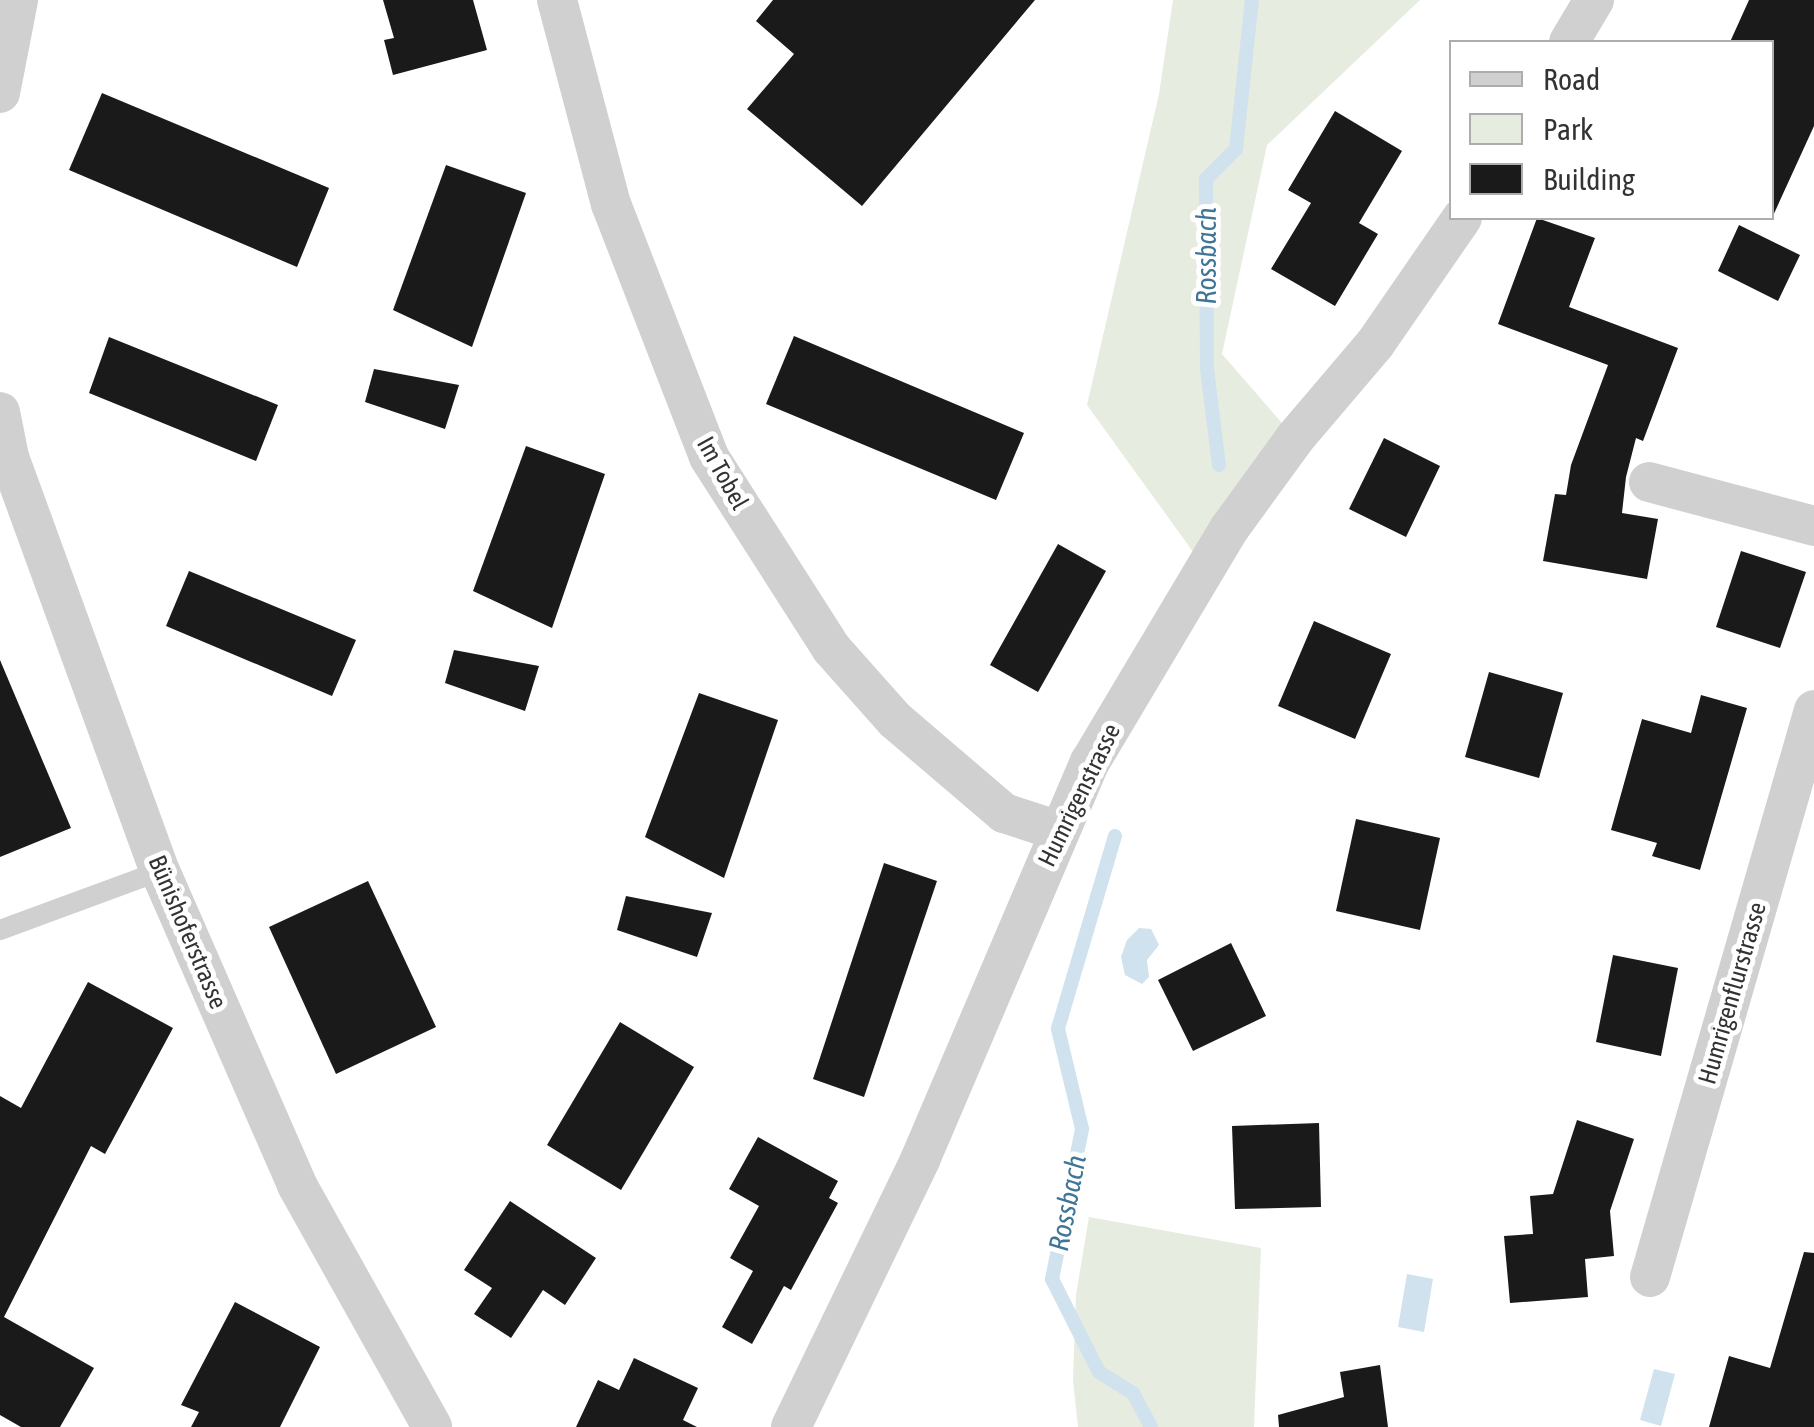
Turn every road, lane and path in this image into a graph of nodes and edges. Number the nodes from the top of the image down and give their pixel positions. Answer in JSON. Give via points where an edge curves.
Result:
{"nodes":[{"id":1,"x":18,"y":0,"type":"edge"},
{"id":2,"x":557,"y":0,"type":"edge"},
{"id":3,"x":1594,"y":0,"type":"edge"},
{"id":4,"x":1570,"y":40,"type":"edge"},
{"id":5,"x":0,"y":93,"type":"edge"},
{"id":6,"x":1461,"y":220,"type":"edge"},
{"id":7,"x":0,"y":412,"type":"edge"},
{"id":8,"x":1648,"y":482,"type":"dead end"},
{"id":9,"x":1814,"y":526,"type":"edge"},
{"id":10,"x":1814,"y":710,"type":"edge"},
{"id":11,"x":1059,"y":831,"type":"junction"},
{"id":12,"x":160,"y":872,"type":"junction"},
{"id":13,"x":0,"y":930,"type":"edge"},
{"id":14,"x":1650,"y":1277,"type":"dead end"},
{"id":15,"x":432,"y":1427,"type":"edge"},
{"id":16,"x":791,"y":1427,"type":"edge"}],
"edges":[{"from":1,"to":5,"type":"street"},
{"from":2,"to":11,"type":"street","name":"Im Tobel","via":[[611,204],[709,457],[831,648],[895,720],[1004,813]]},
{"from":3,"to":4,"type":"street"},
{"from":6,"to":11,"type":"street","name":"Humrigenstrasse","via":[[1375,344],[1295,438],[1204,566],[1090,762]]},
{"from":7,"to":12,"type":"street","name":"Bünishoferstrasse","via":[[9,457]]},
{"from":8,"to":9,"type":"street"},
{"from":10,"to":14,"type":"street","name":"Humrigenflurstrasse"},
{"from":11,"to":16,"type":"street","name":"Humrigenstrasse","via":[[920,1160]]},
{"from":12,"to":13,"type":"lane"},
{"from":12,"to":15,"type":"street","name":"Bünishoferstrasse","via":[[297,1185]]}]}
